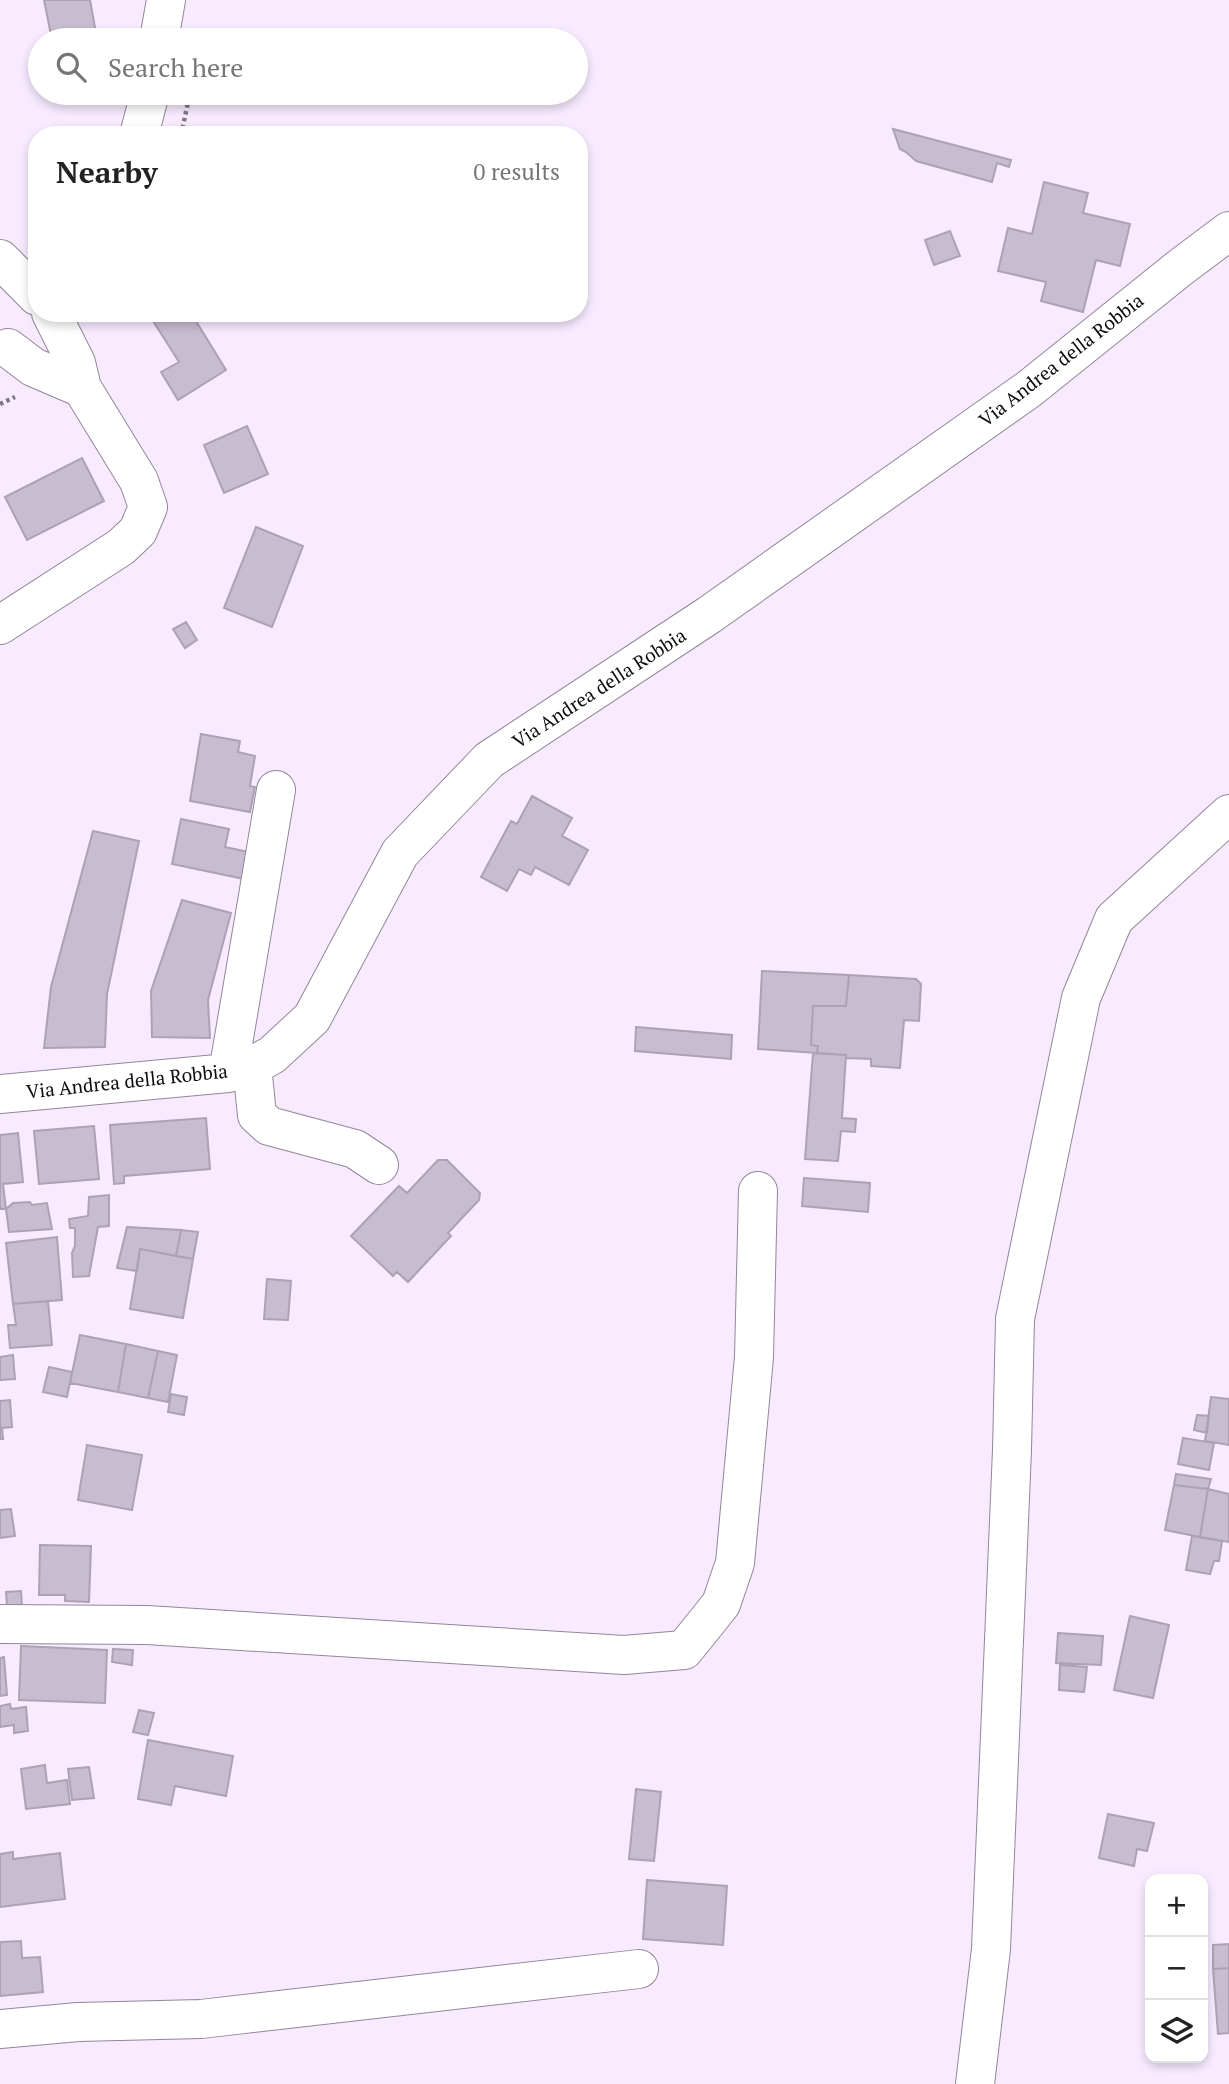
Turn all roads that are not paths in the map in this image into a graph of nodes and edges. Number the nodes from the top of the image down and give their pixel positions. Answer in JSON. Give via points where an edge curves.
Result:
{"nodes":[{"id":1,"x":147,"y":105,"type":"edge"},
{"id":2,"x":141,"y":126,"type":"edge"},
{"id":3,"x":1229,"y":231,"type":"edge"},
{"id":4,"x":0,"y":258,"type":"edge"},
{"id":5,"x":28,"y":287,"type":"edge"},
{"id":6,"x":34,"y":322,"type":"edge"},
{"id":7,"x":56,"y":322,"type":"edge"},
{"id":8,"x":4,"y":352,"type":"edge"},
{"id":9,"x":82,"y":387,"type":"junction"},
{"id":10,"x":0,"y":625,"type":"edge"},
{"id":11,"x":276,"y":790,"type":"dead end"},
{"id":12,"x":1229,"y":814,"type":"edge"},
{"id":13,"x":240,"y":1070,"type":"junction"},
{"id":14,"x":0,"y":1094,"type":"edge"},
{"id":15,"x":379,"y":1165,"type":"dead end"},
{"id":16,"x":758,"y":1191,"type":"dead end"},
{"id":17,"x":0,"y":1624,"type":"edge"},
{"id":18,"x":639,"y":1969,"type":"dead end"},
{"id":19,"x":0,"y":2029,"type":"edge"},
{"id":20,"x":975,"y":2084,"type":"edge"}],
"edges":[{"from":1,"to":2,"type":"street"},
{"from":3,"to":13,"type":"street","name":"Via Andrea della Robbia","via":[[1029,389],[709,615],[489,760],[400,853],[312,1018],[272,1055]]},
{"from":4,"to":5,"type":"street"},
{"from":6,"to":8,"type":"street"},
{"from":7,"to":9,"type":"street","via":[[76,363]]},
{"from":8,"to":9,"type":"street"},
{"from":9,"to":10,"type":"street","via":[[139,481],[148,507],[138,531],[121,547]]},
{"from":11,"to":13,"type":"street"},
{"from":12,"to":20,"type":"street","via":[[1114,919],[1081,998],[1015,1320],[990,1949]]},
{"from":13,"to":14,"type":"street","name":"Via Andrea della Robbia"},
{"from":13,"to":15,"type":"street","via":[[257,1115],[270,1126],[355,1149]]},
{"from":16,"to":17,"type":"street","via":[[754,1357],[735,1563],[721,1604],[684,1650],[624,1655],[148,1625]]},
{"from":18,"to":19,"type":"street","via":[[201,2019]]}]}
